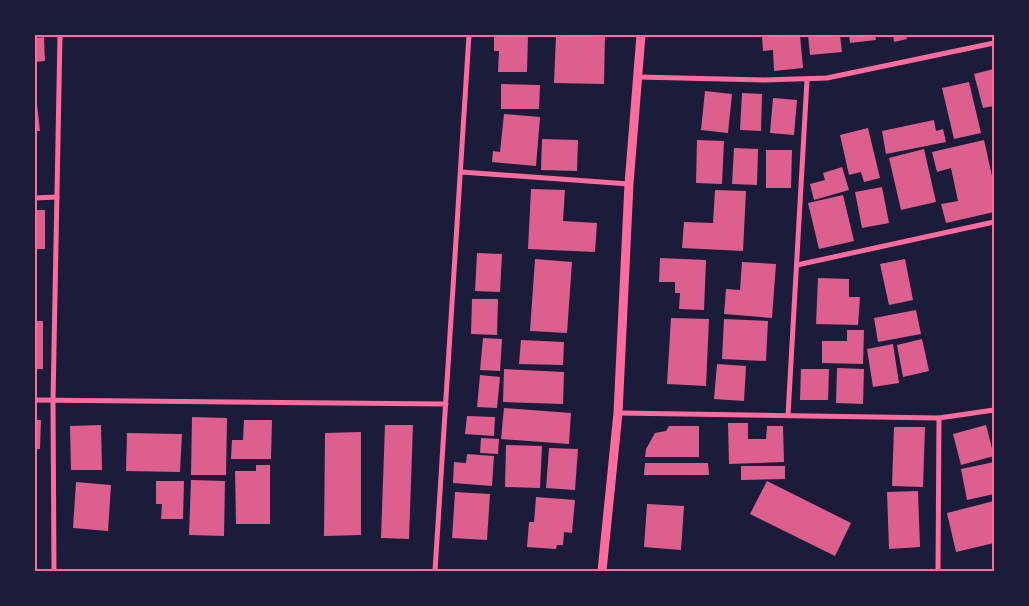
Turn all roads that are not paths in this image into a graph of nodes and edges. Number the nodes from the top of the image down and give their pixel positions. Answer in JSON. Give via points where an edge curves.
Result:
{"nodes":[{"id":1,"x":60,"y":35,"type":"edge"},
{"id":2,"x":469,"y":35,"type":"edge"},
{"id":3,"x":640,"y":35,"type":"edge"},
{"id":4,"x":994,"y":43,"type":"edge"},
{"id":5,"x":638,"y":77,"type":"junction"},
{"id":6,"x":807,"y":80,"type":"junction"},
{"id":7,"x":460,"y":172,"type":"junction"},
{"id":8,"x":629,"y":184,"type":"junction"},
{"id":9,"x":57,"y":197,"type":"junction"},
{"id":10,"x":35,"y":198,"type":"edge"},
{"id":11,"x":994,"y":222,"type":"edge"},
{"id":12,"x":797,"y":265,"type":"junction"},
{"id":13,"x":35,"y":400,"type":"edge"},
{"id":14,"x":53,"y":401,"type":"junction"},
{"id":15,"x":446,"y":404,"type":"junction"},
{"id":16,"x":994,"y":410,"type":"edge"},
{"id":17,"x":618,"y":413,"type":"junction"},
{"id":18,"x":788,"y":414,"type":"junction"},
{"id":19,"x":939,"y":418,"type":"junction"},
{"id":20,"x":54,"y":571,"type":"edge"},
{"id":21,"x":435,"y":571,"type":"edge"},
{"id":22,"x":602,"y":571,"type":"edge"},
{"id":23,"x":938,"y":571,"type":"edge"}],
"edges":[{"from":1,"to":9,"type":"street"},
{"from":2,"to":7,"type":"street"},
{"from":3,"to":5,"type":"street"},
{"from":4,"to":6,"type":"street"},
{"from":5,"to":6,"type":"street"},
{"from":5,"to":8,"type":"street"},
{"from":6,"to":12,"type":"street"},
{"from":7,"to":8,"type":"street"},
{"from":7,"to":15,"type":"street"},
{"from":8,"to":17,"type":"street"},
{"from":9,"to":10,"type":"street"},
{"from":9,"to":14,"type":"street"},
{"from":11,"to":12,"type":"street"},
{"from":12,"to":18,"type":"street"},
{"from":13,"to":14,"type":"street"},
{"from":14,"to":15,"type":"street"},
{"from":14,"to":20,"type":"street"},
{"from":15,"to":21,"type":"street"},
{"from":16,"to":19,"type":"street"},
{"from":17,"to":18,"type":"street"},
{"from":17,"to":22,"type":"street"},
{"from":18,"to":19,"type":"street"},
{"from":19,"to":23,"type":"street"}]}
